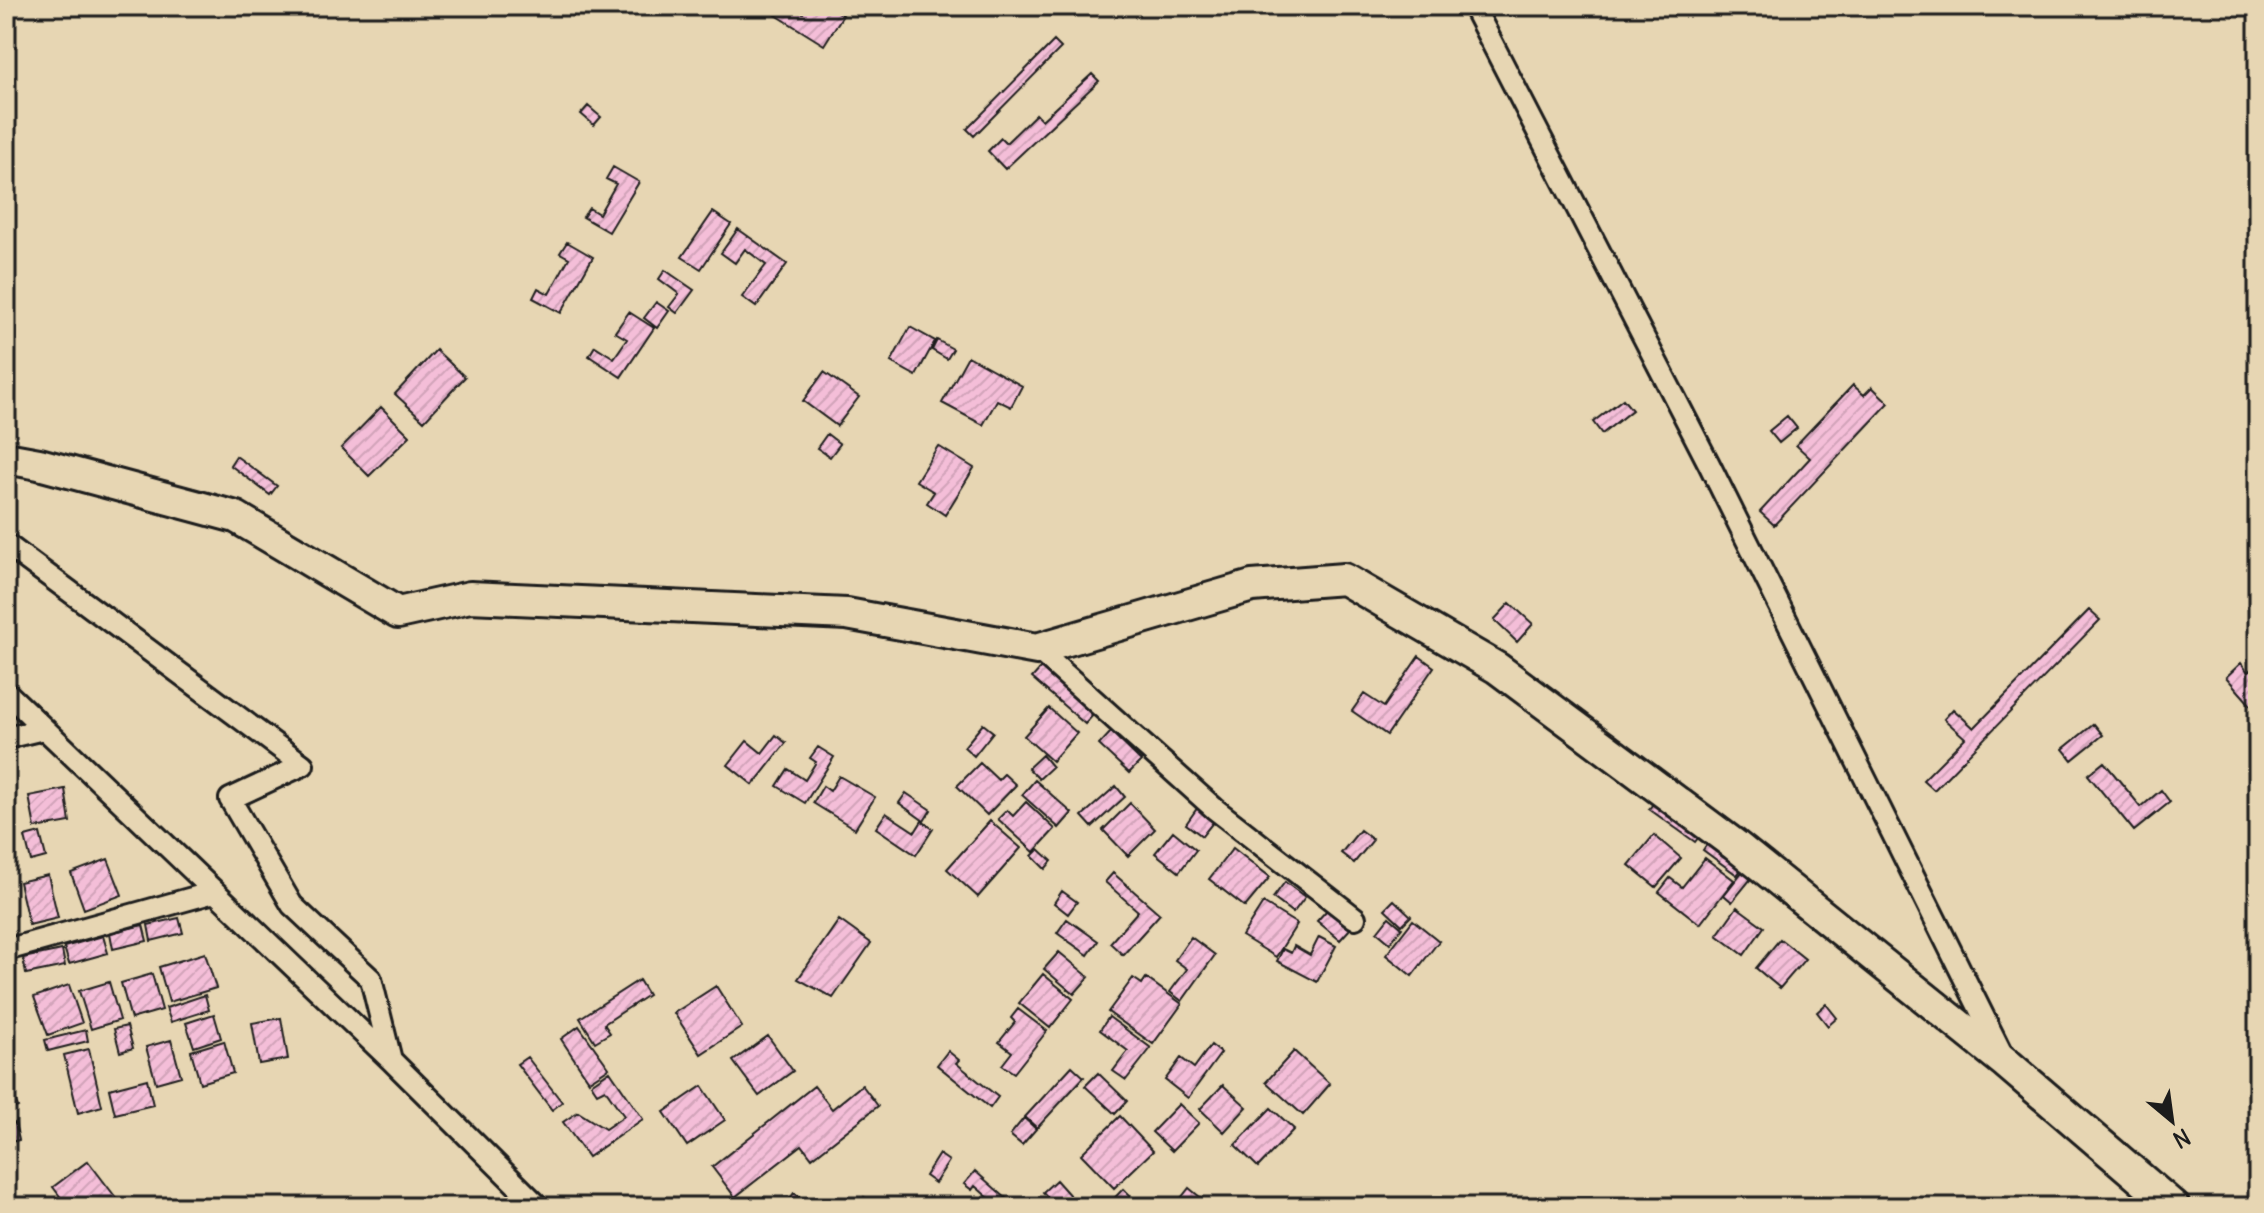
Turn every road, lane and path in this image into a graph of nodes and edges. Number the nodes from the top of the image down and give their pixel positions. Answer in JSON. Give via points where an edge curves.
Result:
{"nodes":[{"id":1,"x":1473,"y":6,"type":"edge"},
{"id":2,"x":6,"y":458,"type":"edge"},
{"id":3,"x":6,"y":544,"type":"edge"},
{"id":4,"x":1037,"y":649,"type":"junction"},
{"id":5,"x":6,"y":692,"type":"edge"},
{"id":6,"x":43,"y":729,"type":"junction"},
{"id":7,"x":6,"y":738,"type":"edge"},
{"id":8,"x":214,"y":892,"type":"junction"},
{"id":9,"x":1355,"y":918,"type":"dead end"},
{"id":10,"x":6,"y":950,"type":"edge"},
{"id":11,"x":391,"y":1060,"type":"junction"},
{"id":12,"x":2006,"y":1063,"type":"junction"},
{"id":13,"x":539,"y":1207,"type":"edge"},
{"id":14,"x":2174,"y":1207,"type":"edge"}],
"edges":[{"from":1,"to":12,"type":"street","via":[[1716,478]]},
{"from":2,"to":4,"type":"street","via":[[236,517],[398,613],[470,597],[847,614]]},
{"from":3,"to":11,"type":"street","via":[[303,765],[230,799],[292,905],[371,979]]},
{"from":4,"to":9,"type":"street","via":[[1215,809]]},
{"from":4,"to":12,"type":"street","via":[[1252,586],[1344,579],[1497,668],[1735,845]]},
{"from":5,"to":6,"type":"street"},
{"from":6,"to":7,"type":"street"},
{"from":6,"to":8,"type":"street"},
{"from":8,"to":10,"type":"street"},
{"from":8,"to":11,"type":"street"},
{"from":11,"to":13,"type":"street"},
{"from":12,"to":14,"type":"street"}]}
